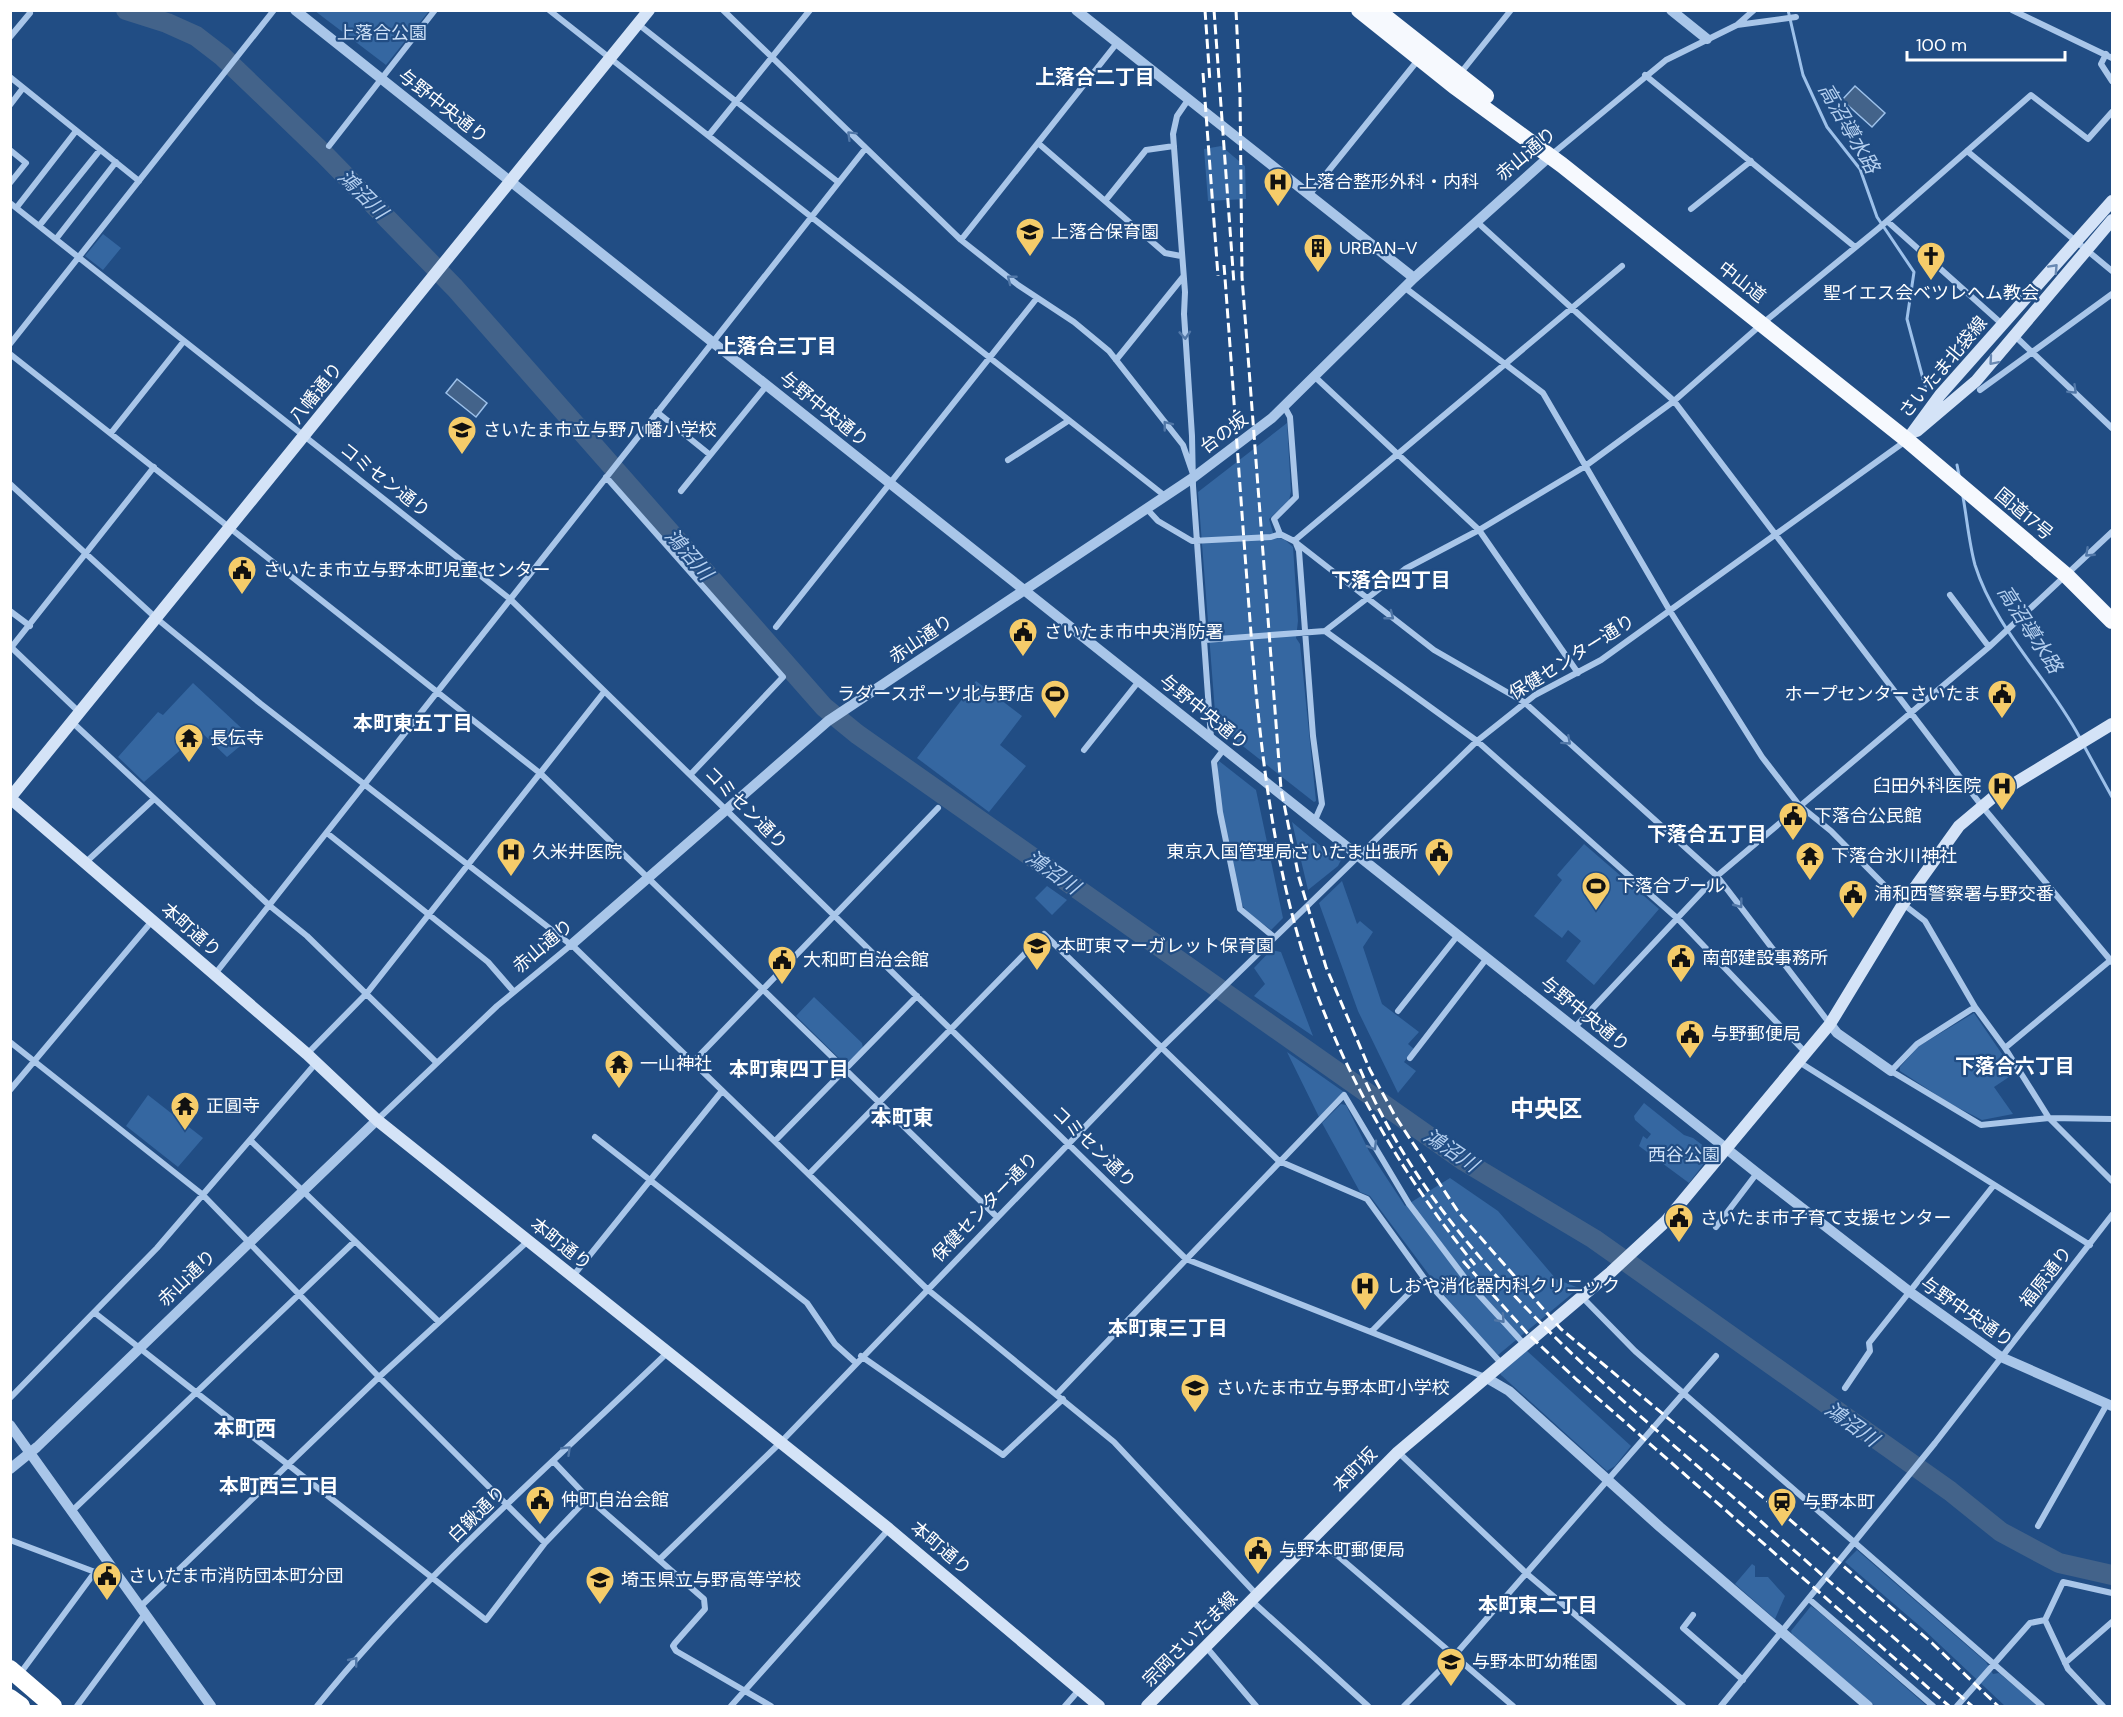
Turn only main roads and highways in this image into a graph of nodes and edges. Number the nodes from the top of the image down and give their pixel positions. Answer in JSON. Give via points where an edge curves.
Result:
{"nodes":[{"id":1,"x":649,"y":10,"type":"edge"},
{"id":2,"x":1359,"y":10,"type":"edge"},
{"id":3,"x":1377,"y":10,"type":"edge"},
{"id":4,"x":1550,"y":156,"type":"junction"},
{"id":5,"x":2112,"y":201,"type":"edge"},
{"id":6,"x":2112,"y":220,"type":"edge"},
{"id":7,"x":2082,"y":246,"type":"junction"},
{"id":8,"x":1907,"y":440,"type":"junction"},
{"id":9,"x":2112,"y":621,"type":"edge"},
{"id":10,"x":2112,"y":724,"type":"edge"},
{"id":11,"x":11,"y":798,"type":"edge"},
{"id":12,"x":1256,"y":1599,"type":"joint"},
{"id":13,"x":13,"y":1671,"type":"edge"},
{"id":14,"x":10,"y":1698,"type":"edge"},
{"id":15,"x":21,"y":1707,"type":"edge"},
{"id":16,"x":38,"y":1707,"type":"edge"},
{"id":17,"x":53,"y":1707,"type":"edge"},
{"id":18,"x":60,"y":1707,"type":"edge"},
{"id":19,"x":1099,"y":1707,"type":"edge"},
{"id":20,"x":1148,"y":1707,"type":"edge"}],
"edges":[{"from":1,"to":11,"type":"main road","name":"八幡通り"},
{"from":2,"to":4,"type":"highway","name":"中山道"},
{"from":3,"to":4,"type":"highway","name":"中山道","via":[[1525,129]]},
{"from":4,"to":8,"type":"highway","name":"中山道"},
{"from":5,"to":7,"type":"main road","name":"さいたま北袋線"},
{"from":6,"to":7,"type":"main road","name":"さいたま北袋線"},
{"from":8,"to":7,"type":"main road","name":"さいたま北袋線","one_way":true,"via":[[2002,324]]},
{"from":7,"to":8,"type":"main road","name":"さいたま北袋線","one_way":true,"via":[[1976,381]]},
{"from":8,"to":9,"type":"highway","name":"国道17号","via":[[2066,575]]},
{"from":10,"to":12,"type":"main road","name":"本町坂","via":[[1981,805],[1959,826],[1903,904],[1830,1024],[1665,1222],[1398,1452]]},
{"from":11,"to":19,"type":"main road","name":"本町通り","via":[[312,1058],[376,1120],[889,1529]]},
{"from":12,"to":20,"type":"main road","name":"宗岡さいたま線"},
{"from":13,"to":16,"type":"highway"},
{"from":13,"to":17,"type":"highway"},
{"from":13,"to":18,"type":"highway"},
{"from":14,"to":15,"type":"highway"}]}
